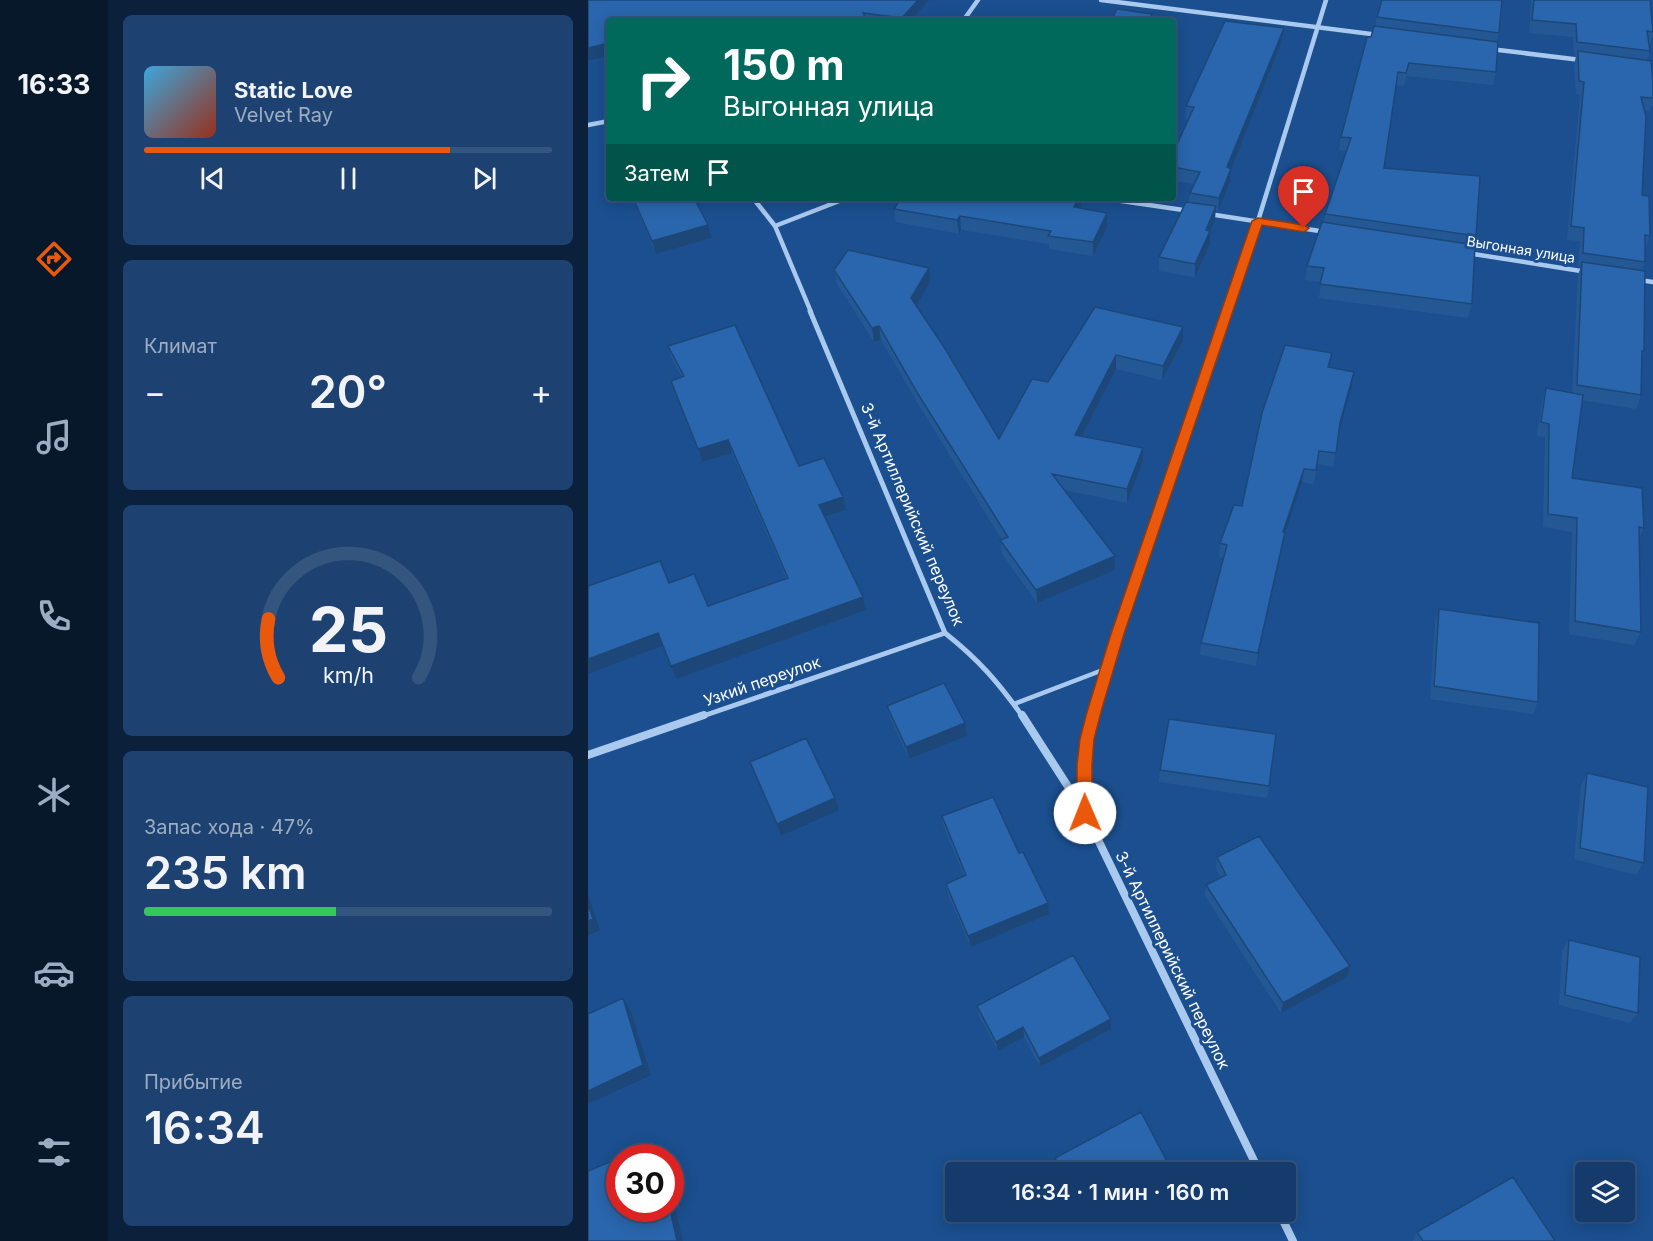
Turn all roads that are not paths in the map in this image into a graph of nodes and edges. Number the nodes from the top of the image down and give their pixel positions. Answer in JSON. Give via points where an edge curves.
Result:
{"nodes":[{"id":1,"x":978,"y":0,"type":"edge"},
{"id":2,"x":1101,"y":0,"type":"edge"},
{"id":3,"x":1326,"y":0,"type":"edge"},
{"id":4,"x":965,"y":18,"type":"edge"},
{"id":5,"x":1318,"y":27,"type":"junction"},
{"id":6,"x":1387,"y":36,"type":"edge"},
{"id":7,"x":1480,"y":48,"type":"edge"},
{"id":8,"x":1584,"y":61,"type":"edge"},
{"id":9,"x":606,"y":122,"type":"edge"},
{"id":10,"x":588,"y":125,"type":"edge"},
{"id":11,"x":755,"y":201,"type":"edge"},
{"id":12,"x":839,"y":201,"type":"edge"},
{"id":13,"x":1121,"y":201,"type":"edge"},
{"id":14,"x":1258,"y":221,"type":"junction"},
{"id":15,"x":775,"y":226,"type":"junction"},
{"id":16,"x":1328,"y":232,"type":"edge"},
{"id":17,"x":1455,"y":252,"type":"edge"},
{"id":18,"x":1595,"y":273,"type":"edge"},
{"id":19,"x":1630,"y":278,"type":"edge"},
{"id":20,"x":1653,"y":282,"type":"edge"},
{"id":21,"x":945,"y":633,"type":"junction"},
{"id":22,"x":1108,"y":668,"type":"junction"},
{"id":23,"x":1014,"y":704,"type":"junction"},
{"id":24,"x":588,"y":755,"type":"edge"},
{"id":25,"x":1085,"y":813,"type":"junction"},
{"id":26,"x":1255,"y":1162,"type":"edge"},
{"id":27,"x":1284,"y":1222,"type":"edge"},
{"id":28,"x":1293,"y":1241,"type":"edge"}],
"edges":[{"from":1,"to":4,"type":"street"},
{"from":2,"to":5,"type":"street"},
{"from":3,"to":5,"type":"street"},
{"from":5,"to":6,"type":"street"},
{"from":5,"to":14,"type":"street"},
{"from":7,"to":8,"type":"street"},
{"from":9,"to":10,"type":"street"},
{"from":11,"to":15,"type":"street","name":"3-й Артиллерийский переулок"},
{"from":12,"to":15,"type":"street"},
{"from":13,"to":14,"type":"street"},
{"from":14,"to":16,"type":"street"},
{"from":14,"to":22,"type":"street"},
{"from":15,"to":21,"type":"street","name":"3-й Артиллерийский переулок"},
{"from":17,"to":18,"type":"street","name":"Выгонная улица"},
{"from":19,"to":20,"type":"street"},
{"from":21,"to":23,"type":"street","name":"3-й Артиллерийский переулок","via":[[988,670]]},
{"from":21,"to":24,"type":"street","name":"Узкий переулок"},
{"from":22,"to":23,"type":"lane"},
{"from":22,"to":25,"type":"street","via":[[1087,739]]},
{"from":23,"to":25,"type":"street","name":"3-й Артиллерийский переулок"},
{"from":25,"to":26,"type":"street","name":"3-й Артиллерийский переулок"},
{"from":27,"to":28,"type":"street"}]}
